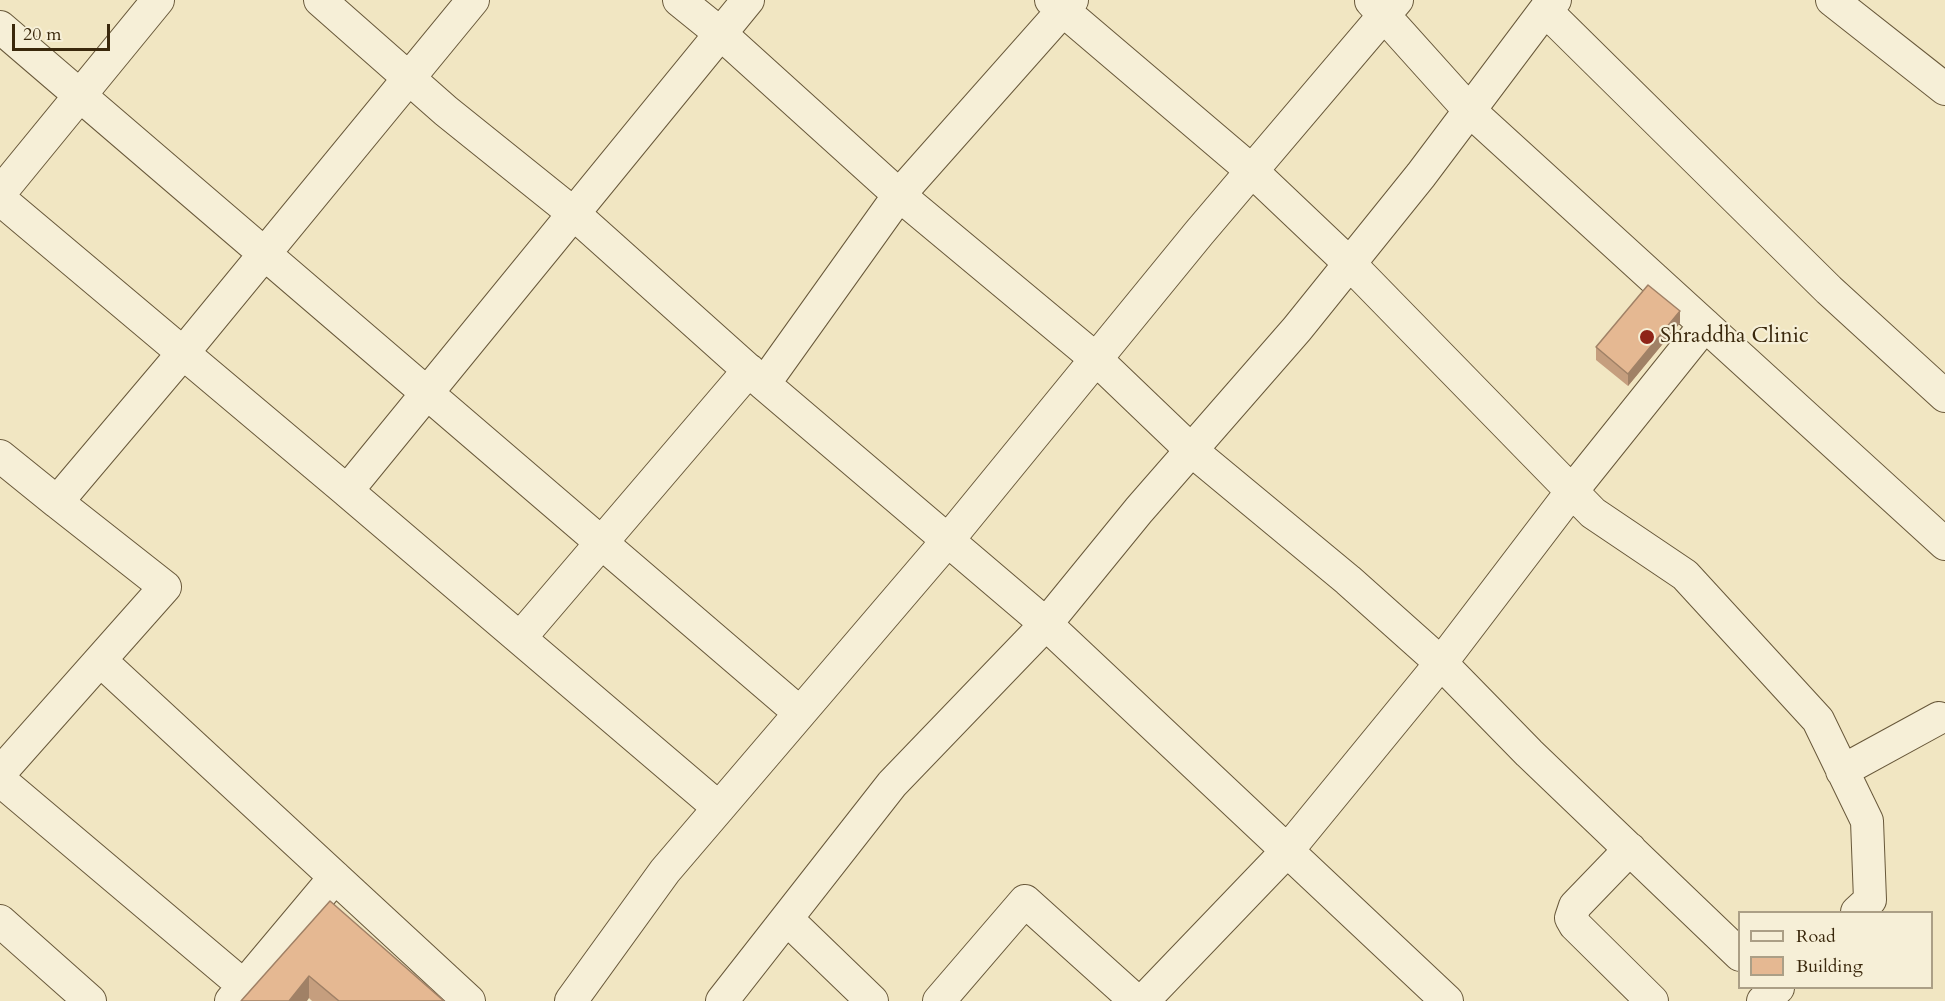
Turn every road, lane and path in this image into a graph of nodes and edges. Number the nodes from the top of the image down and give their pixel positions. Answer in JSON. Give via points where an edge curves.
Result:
{"nodes":[{"id":1,"x":158,"y":0,"type":"edge"},
{"id":2,"x":320,"y":0,"type":"edge"},
{"id":3,"x":473,"y":0,"type":"edge"},
{"id":4,"x":679,"y":0,"type":"edge"},
{"id":5,"x":748,"y":0,"type":"edge"},
{"id":6,"x":1832,"y":0,"type":"edge"},
{"id":7,"x":1062,"y":4,"type":"edge"},
{"id":8,"x":1384,"y":5,"type":"edge"},
{"id":9,"x":1550,"y":5,"type":"edge"},
{"id":10,"x":0,"y":27,"type":"edge"},
{"id":11,"x":721,"y":34,"type":"junction"},
{"id":12,"x":408,"y":78,"type":"junction"},
{"id":13,"x":1945,"y":89,"type":"edge"},
{"id":14,"x":80,"y":95,"type":"junction"},
{"id":15,"x":1469,"y":110,"type":"junction"},
{"id":16,"x":1252,"y":171,"type":"junction"},
{"id":17,"x":0,"y":193,"type":"edge"},
{"id":18,"x":899,"y":195,"type":"junction"},
{"id":19,"x":0,"y":199,"type":"edge"},
{"id":20,"x":573,"y":213,"type":"junction"},
{"id":21,"x":264,"y":254,"type":"junction"},
{"id":22,"x":1350,"y":263,"type":"junction"},
{"id":23,"x":1705,"y":325,"type":"junction"},
{"id":24,"x":183,"y":353,"type":"junction"},
{"id":25,"x":1096,"y":359,"type":"junction"},
{"id":26,"x":757,"y":377,"type":"junction"},
{"id":27,"x":427,"y":393,"type":"junction"},
{"id":28,"x":1945,"y":396,"type":"edge"},
{"id":29,"x":1191,"y":450,"type":"junction"},
{"id":30,"x":0,"y":456,"type":"edge"},
{"id":31,"x":347,"y":491,"type":"junction"},
{"id":32,"x":1572,"y":491,"type":"junction"},
{"id":33,"x":57,"y":502,"type":"junction"},
{"id":34,"x":948,"y":540,"type":"junction"},
{"id":35,"x":602,"y":543,"type":"junction"},
{"id":36,"x":1945,"y":544,"type":"edge"},
{"id":37,"x":1046,"y":624,"type":"junction"},
{"id":38,"x":520,"y":638,"type":"junction"},
{"id":39,"x":102,"y":661,"type":"junction"},
{"id":40,"x":1442,"y":663,"type":"junction"},
{"id":41,"x":800,"y":713,"type":"junction"},
{"id":42,"x":1943,"y":721,"type":"edge"},
{"id":43,"x":3,"y":765,"type":"edge"},
{"id":44,"x":1842,"y":771,"type":"junction"},
{"id":45,"x":719,"y":808,"type":"junction"},
{"id":46,"x":1630,"y":849,"type":"junction"},
{"id":47,"x":1287,"y":850,"type":"junction"},
{"id":48,"x":335,"y":877,"type":"junction"},
{"id":49,"x":1858,"y":911,"type":"edge"},
{"id":50,"x":787,"y":919,"type":"junction"},
{"id":51,"x":0,"y":921,"type":"edge"},
{"id":52,"x":1738,"y":953,"type":"edge"},
{"id":53,"x":237,"y":994,"type":"edge"},
{"id":54,"x":90,"y":1001,"type":"edge"},
{"id":55,"x":469,"y":1001,"type":"edge"},
{"id":56,"x":571,"y":1001,"type":"edge"},
{"id":57,"x":722,"y":1001,"type":"edge"},
{"id":58,"x":872,"y":1001,"type":"edge"},
{"id":59,"x":939,"y":1001,"type":"edge"},
{"id":60,"x":1136,"y":1001,"type":"edge"},
{"id":61,"x":1143,"y":1001,"type":"edge"},
{"id":62,"x":1447,"y":1001,"type":"edge"},
{"id":63,"x":1652,"y":1001,"type":"edge"}],
"edges":[{"from":1,"to":14,"type":"street"},
{"from":2,"to":12,"type":"street"},
{"from":3,"to":12,"type":"street"},
{"from":4,"to":11,"type":"street"},
{"from":5,"to":11,"type":"street"},
{"from":6,"to":13,"type":"street"},
{"from":7,"to":16,"type":"street"},
{"from":7,"to":18,"type":"street"},
{"from":8,"to":15,"type":"street"},
{"from":8,"to":16,"type":"street"},
{"from":9,"to":15,"type":"street"},
{"from":9,"to":28,"type":"street","via":[[1829,290]]},
{"from":10,"to":14,"type":"street"},
{"from":11,"to":18,"type":"street"},
{"from":11,"to":20,"type":"street"},
{"from":12,"to":20,"type":"street"},
{"from":12,"to":21,"type":"street"},
{"from":14,"to":17,"type":"street"},
{"from":14,"to":21,"type":"street"},
{"from":15,"to":22,"type":"street"},
{"from":15,"to":23,"type":"street"},
{"from":16,"to":22,"type":"street"},
{"from":16,"to":25,"type":"street"},
{"from":18,"to":25,"type":"street"},
{"from":18,"to":26,"type":"street"},
{"from":19,"to":24,"type":"street"},
{"from":20,"to":26,"type":"street"},
{"from":20,"to":27,"type":"street"},
{"from":21,"to":24,"type":"street"},
{"from":21,"to":27,"type":"street"},
{"from":22,"to":29,"type":"street"},
{"from":22,"to":32,"type":"street"},
{"from":23,"to":32,"type":"street"},
{"from":23,"to":36,"type":"street"},
{"from":24,"to":31,"type":"street"},
{"from":24,"to":33,"type":"street"},
{"from":25,"to":29,"type":"street"},
{"from":25,"to":34,"type":"street"},
{"from":26,"to":34,"type":"street"},
{"from":26,"to":35,"type":"street"},
{"from":27,"to":31,"type":"street"},
{"from":27,"to":35,"type":"street"},
{"from":29,"to":37,"type":"street"},
{"from":29,"to":40,"type":"street"},
{"from":30,"to":33,"type":"street"},
{"from":31,"to":38,"type":"street"},
{"from":32,"to":40,"type":"street"},
{"from":32,"to":44,"type":"street","via":[[1593,513],[1685,575],[1818,720]]},
{"from":33,"to":39,"type":"street","via":[[165,587]]},
{"from":34,"to":37,"type":"street"},
{"from":34,"to":41,"type":"street"},
{"from":35,"to":38,"type":"street"},
{"from":35,"to":41,"type":"street"},
{"from":37,"to":47,"type":"street"},
{"from":37,"to":50,"type":"street","via":[[892,784]]},
{"from":38,"to":45,"type":"street"},
{"from":39,"to":43,"type":"street"},
{"from":39,"to":48,"type":"street"},
{"from":40,"to":46,"type":"street"},
{"from":40,"to":47,"type":"street"},
{"from":41,"to":45,"type":"street"},
{"from":42,"to":44,"type":"street"},
{"from":43,"to":53,"type":"street"},
{"from":44,"to":49,"type":"street","via":[[1867,821],[1870,900]]},
{"from":45,"to":56,"type":"street","via":[[665,871]]},
{"from":46,"to":52,"type":"street"},
{"from":46,"to":63,"type":"street","via":[[1575,906],[1571,918]]},
{"from":47,"to":61,"type":"street"},
{"from":47,"to":62,"type":"street"},
{"from":48,"to":53,"type":"street"},
{"from":48,"to":55,"type":"street"},
{"from":50,"to":57,"type":"street"},
{"from":50,"to":58,"type":"street"},
{"from":51,"to":54,"type":"street"},
{"from":59,"to":60,"type":"street","via":[[1025,901]]}]}
